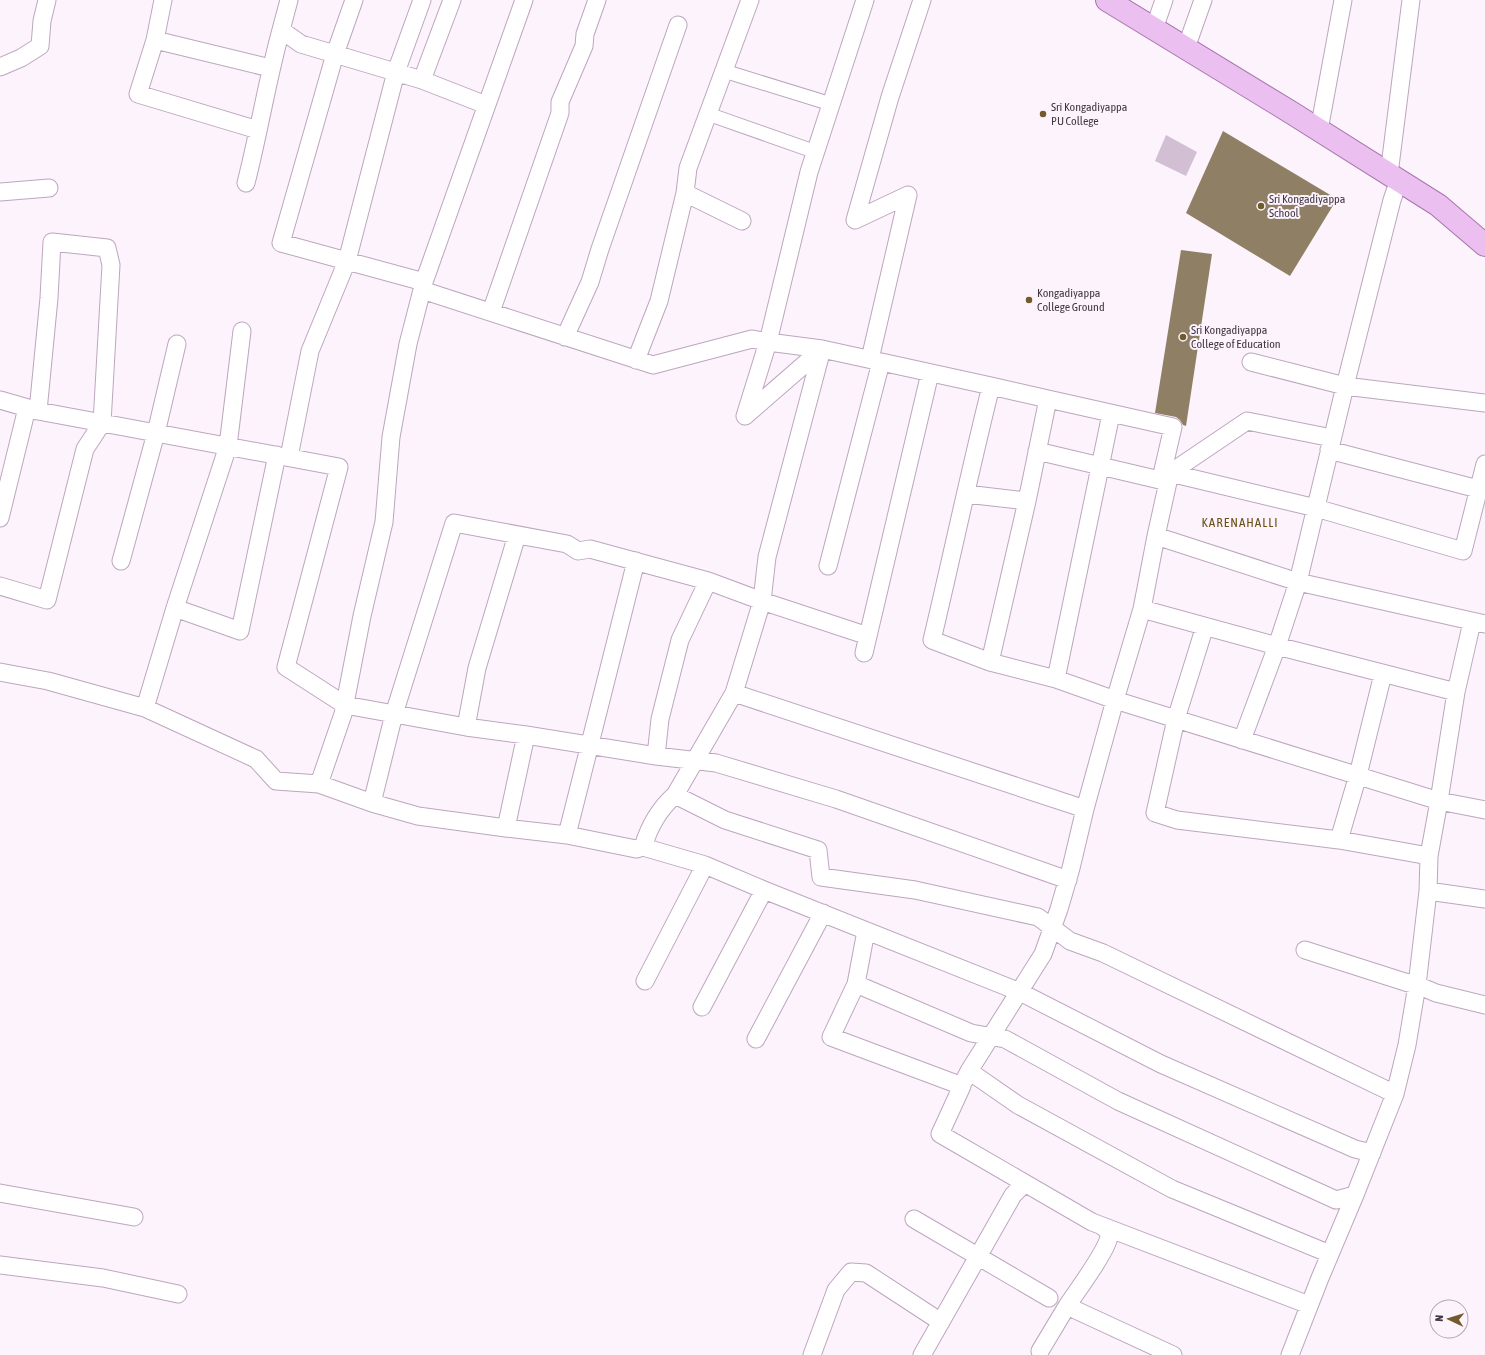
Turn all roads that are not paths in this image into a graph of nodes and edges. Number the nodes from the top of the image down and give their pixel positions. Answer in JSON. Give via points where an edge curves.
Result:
{"nodes":[{"id":1,"x":47,"y":0,"type":"edge"},
{"id":2,"x":163,"y":0,"type":"edge"},
{"id":3,"x":289,"y":0,"type":"edge"},
{"id":4,"x":354,"y":0,"type":"edge"},
{"id":5,"x":422,"y":0,"type":"edge"},
{"id":6,"x":452,"y":0,"type":"edge"},
{"id":7,"x":524,"y":0,"type":"edge"},
{"id":8,"x":597,"y":0,"type":"edge"},
{"id":9,"x":750,"y":0,"type":"edge"},
{"id":10,"x":865,"y":0,"type":"edge"},
{"id":11,"x":922,"y":0,"type":"edge"},
{"id":12,"x":1107,"y":0,"type":"edge"},
{"id":13,"x":1164,"y":0,"type":"edge"},
{"id":14,"x":1203,"y":0,"type":"edge"},
{"id":15,"x":1343,"y":0,"type":"edge"},
{"id":16,"x":1412,"y":0,"type":"edge"},
{"id":17,"x":678,"y":25,"type":"dead end"},
{"id":18,"x":1154,"y":29,"type":"junction"},
{"id":19,"x":281,"y":30,"type":"junction"},
{"id":20,"x":155,"y":40,"type":"junction"},
{"id":21,"x":1186,"y":48,"type":"junction"},
{"id":22,"x":335,"y":54,"type":"junction"},
{"id":23,"x":0,"y":67,"type":"edge"},
{"id":24,"x":270,"y":68,"type":"junction"},
{"id":25,"x":724,"y":71,"type":"junction"},
{"id":26,"x":396,"y":72,"type":"junction"},
{"id":27,"x":422,"y":80,"type":"junction"},
{"id":28,"x":831,"y":104,"type":"junction"},
{"id":29,"x":486,"y":105,"type":"junction"},
{"id":30,"x":708,"y":114,"type":"junction"},
{"id":31,"x":258,"y":130,"type":"junction"},
{"id":32,"x":1319,"y":130,"type":"junction"},
{"id":33,"x":816,"y":152,"type":"junction"},
{"id":34,"x":1394,"y":177,"type":"junction"},
{"id":35,"x":246,"y":183,"type":"dead end"},
{"id":36,"x":49,"y":188,"type":"dead end"},
{"id":37,"x":0,"y":192,"type":"edge"},
{"id":38,"x":685,"y":192,"type":"junction"},
{"id":39,"x":742,"y":221,"type":"dead end"},
{"id":40,"x":1485,"y":245,"type":"edge"},
{"id":41,"x":347,"y":261,"type":"junction"},
{"id":42,"x":423,"y":286,"type":"junction"},
{"id":43,"x":491,"y":312,"type":"junction"},
{"id":44,"x":242,"y":331,"type":"dead end"},
{"id":45,"x":565,"y":336,"type":"junction"},
{"id":46,"x":768,"y":342,"type":"junction"},
{"id":47,"x":177,"y":344,"type":"dead end"},
{"id":48,"x":822,"y":349,"type":"junction"},
{"id":49,"x":636,"y":360,"type":"junction"},
{"id":50,"x":875,"y":361,"type":"junction"},
{"id":51,"x":1251,"y":362,"type":"dead end"},
{"id":52,"x":930,"y":373,"type":"junction"},
{"id":53,"x":991,"y":386,"type":"junction"},
{"id":54,"x":1345,"y":386,"type":"junction"},
{"id":55,"x":1048,"y":399,"type":"junction"},
{"id":56,"x":0,"y":400,"type":"edge"},
{"id":57,"x":1485,"y":404,"type":"edge"},
{"id":58,"x":33,"y":409,"type":"junction"},
{"id":59,"x":1111,"y":414,"type":"junction"},
{"id":60,"x":102,"y":423,"type":"junction"},
{"id":61,"x":156,"y":433,"type":"junction"},
{"id":62,"x":1331,"y":444,"type":"junction"},
{"id":63,"x":228,"y":446,"type":"junction"},
{"id":64,"x":1038,"y":452,"type":"junction"},
{"id":65,"x":283,"y":456,"type":"junction"},
{"id":66,"x":1485,"y":464,"type":"edge"},
{"id":67,"x":1100,"y":466,"type":"junction"},
{"id":68,"x":1169,"y":478,"type":"junction"},
{"id":69,"x":1478,"y":489,"type":"junction"},
{"id":70,"x":966,"y":494,"type":"junction"},
{"id":71,"x":1027,"y":501,"type":"junction"},
{"id":72,"x":1316,"y":508,"type":"junction"},
{"id":73,"x":0,"y":518,"type":"edge"},
{"id":74,"x":516,"y":535,"type":"junction"},
{"id":75,"x":1156,"y":536,"type":"junction"},
{"id":76,"x":121,"y":561,"type":"dead end"},
{"id":77,"x":636,"y":561,"type":"junction"},
{"id":78,"x":828,"y":566,"type":"dead end"},
{"id":79,"x":708,"y":581,"type":"junction"},
{"id":80,"x":1298,"y":582,"type":"junction"},
{"id":81,"x":0,"y":586,"type":"edge"},
{"id":82,"x":762,"y":601,"type":"junction"},
{"id":83,"x":175,"y":608,"type":"junction"},
{"id":84,"x":1142,"y":609,"type":"junction"},
{"id":85,"x":1479,"y":623,"type":"edge"},
{"id":86,"x":1205,"y":626,"type":"junction"},
{"id":87,"x":868,"y":636,"type":"junction"},
{"id":88,"x":1278,"y":646,"type":"junction"},
{"id":89,"x":864,"y":653,"type":"dead end"},
{"id":90,"x":990,"y":662,"type":"junction"},
{"id":91,"x":0,"y":672,"type":"edge"},
{"id":92,"x":1383,"y":674,"type":"junction"},
{"id":93,"x":1056,"y":679,"type":"junction"},
{"id":94,"x":1456,"y":692,"type":"junction"},
{"id":95,"x":734,"y":693,"type":"junction"},
{"id":96,"x":1115,"y":700,"type":"junction"},
{"id":97,"x":344,"y":705,"type":"junction"},
{"id":98,"x":145,"y":708,"type":"junction"},
{"id":99,"x":394,"y":714,"type":"junction"},
{"id":100,"x":1176,"y":719,"type":"junction"},
{"id":101,"x":466,"y":727,"type":"junction"},
{"id":102,"x":526,"y":736,"type":"junction"},
{"id":103,"x":1242,"y":740,"type":"junction"},
{"id":104,"x":589,"y":745,"type":"junction"},
{"id":105,"x":656,"y":756,"type":"junction"},
{"id":106,"x":695,"y":761,"type":"junction"},
{"id":107,"x":1358,"y":775,"type":"junction"},
{"id":108,"x":319,"y":784,"type":"junction"},
{"id":109,"x":676,"y":795,"type":"junction"},
{"id":110,"x":1439,"y":801,"type":"junction"},
{"id":111,"x":372,"y":803,"type":"junction"},
{"id":112,"x":1085,"y":809,"type":"junction"},
{"id":113,"x":1485,"y":810,"type":"edge"},
{"id":114,"x":506,"y":828,"type":"junction"},
{"id":115,"x":567,"y":835,"type":"junction"},
{"id":116,"x":1339,"y":840,"type":"junction"},
{"id":117,"x":643,"y":847,"type":"junction"},
{"id":118,"x":1429,"y":856,"type":"junction"},
{"id":119,"x":706,"y":865,"type":"junction"},
{"id":120,"x":1068,"y":880,"type":"junction"},
{"id":121,"x":764,"y":890,"type":"junction"},
{"id":122,"x":1428,"y":891,"type":"junction"},
{"id":123,"x":1485,"y":898,"type":"edge"},
{"id":124,"x":823,"y":913,"type":"junction"},
{"id":125,"x":1053,"y":928,"type":"junction"},
{"id":126,"x":866,"y":931,"type":"junction"},
{"id":127,"x":1305,"y":950,"type":"dead end"},
{"id":128,"x":645,"y":981,"type":"dead end"},
{"id":129,"x":856,"y":984,"type":"junction"},
{"id":130,"x":1416,"y":985,"type":"junction"},
{"id":131,"x":1020,"y":992,"type":"junction"},
{"id":132,"x":1485,"y":1005,"type":"edge"},
{"id":133,"x":702,"y":1007,"type":"dead end"},
{"id":134,"x":989,"y":1037,"type":"junction"},
{"id":135,"x":756,"y":1039,"type":"dead end"},
{"id":136,"x":969,"y":1071,"type":"junction"},
{"id":137,"x":962,"y":1086,"type":"junction"},
{"id":138,"x":1395,"y":1094,"type":"junction"},
{"id":139,"x":1372,"y":1153,"type":"junction"},
{"id":140,"x":1024,"y":1184,"type":"junction"},
{"id":141,"x":0,"y":1193,"type":"edge"},
{"id":142,"x":1356,"y":1195,"type":"junction"},
{"id":143,"x":134,"y":1217,"type":"dead end"},
{"id":144,"x":914,"y":1219,"type":"dead end"},
{"id":145,"x":1104,"y":1226,"type":"junction"},
{"id":146,"x":1330,"y":1254,"type":"junction"},
{"id":147,"x":979,"y":1256,"type":"junction"},
{"id":148,"x":0,"y":1265,"type":"edge"},
{"id":149,"x":178,"y":1294,"type":"dead end"},
{"id":150,"x":1049,"y":1298,"type":"dead end"},
{"id":151,"x":1309,"y":1305,"type":"junction"},
{"id":152,"x":1067,"y":1306,"type":"junction"},
{"id":153,"x":941,"y":1322,"type":"junction"},
{"id":154,"x":1040,"y":1351,"type":"dead end"},
{"id":155,"x":812,"y":1355,"type":"edge"},
{"id":156,"x":922,"y":1355,"type":"edge"},
{"id":157,"x":1174,"y":1355,"type":"edge"},
{"id":158,"x":1290,"y":1355,"type":"edge"}],
"edges":[{"from":1,"to":23,"type":"street","via":[[40,46]]},
{"from":2,"to":20,"type":"street"},
{"from":3,"to":19,"type":"street"},
{"from":4,"to":22,"type":"street"},
{"from":5,"to":26,"type":"street"},
{"from":6,"to":27,"type":"street"},
{"from":7,"to":29,"type":"street"},
{"from":8,"to":43,"type":"street","via":[[585,34],[584,46],[560,102],[560,113]]},
{"from":9,"to":25,"type":"street"},
{"from":10,"to":28,"type":"street"},
{"from":11,"to":50,"type":"street","via":[[890,97],[855,220],[908,194]]},
{"from":12,"to":18,"type":"main road"},
{"from":13,"to":18,"type":"street"},
{"from":14,"to":21,"type":"street"},
{"from":15,"to":32,"type":"street"},
{"from":16,"to":34,"type":"street"},
{"from":17,"to":45,"type":"street","via":[[590,282]]},
{"from":18,"to":21,"type":"main road"},
{"from":19,"to":22,"type":"street","via":[[301,44]]},
{"from":19,"to":24,"type":"street"},
{"from":20,"to":24,"type":"street"},
{"from":20,"to":31,"type":"street","via":[[138,94]]},
{"from":21,"to":32,"type":"main road"},
{"from":22,"to":26,"type":"street"},
{"from":22,"to":41,"type":"street","via":[[281,243]]},
{"from":24,"to":31,"type":"street"},
{"from":25,"to":28,"type":"street"},
{"from":25,"to":30,"type":"street"},
{"from":26,"to":27,"type":"street"},
{"from":26,"to":41,"type":"street"},
{"from":27,"to":29,"type":"street"},
{"from":28,"to":33,"type":"street"},
{"from":29,"to":42,"type":"street"},
{"from":30,"to":33,"type":"street"},
{"from":30,"to":38,"type":"street","via":[[688,168]]},
{"from":31,"to":35,"type":"street"},
{"from":32,"to":34,"type":"main road"},
{"from":33,"to":46,"type":"street"},
{"from":34,"to":40,"type":"main road","via":[[1438,205]]},
{"from":34,"to":54,"type":"street","via":[[1392,200]]},
{"from":36,"to":37,"type":"street"},
{"from":38,"to":39,"type":"street"},
{"from":38,"to":49,"type":"street","via":[[659,301]]},
{"from":41,"to":42,"type":"street"},
{"from":41,"to":65,"type":"street","via":[[310,350]]},
{"from":42,"to":43,"type":"street"},
{"from":42,"to":97,"type":"street","via":[[408,344],[391,437],[384,522]]},
{"from":43,"to":45,"type":"street"},
{"from":44,"to":63,"type":"street"},
{"from":45,"to":49,"type":"street"},
{"from":46,"to":48,"type":"street"},
{"from":46,"to":48,"type":"street","via":[[745,416]]},
{"from":46,"to":49,"type":"street","via":[[752,339],[653,365]]},
{"from":47,"to":61,"type":"street"},
{"from":48,"to":50,"type":"street"},
{"from":48,"to":82,"type":"street","via":[[767,557]]},
{"from":50,"to":52,"type":"street"},
{"from":50,"to":78,"type":"street"},
{"from":51,"to":54,"type":"street"},
{"from":52,"to":53,"type":"street"},
{"from":52,"to":87,"type":"street"},
{"from":53,"to":55,"type":"street"},
{"from":53,"to":70,"type":"street"},
{"from":54,"to":57,"type":"street"},
{"from":54,"to":62,"type":"street"},
{"from":55,"to":59,"type":"street"},
{"from":55,"to":64,"type":"street"},
{"from":56,"to":58,"type":"street"},
{"from":58,"to":60,"type":"street"},
{"from":58,"to":60,"type":"street","via":[[49,298],[52,242],[107,248],[111,265]]},
{"from":58,"to":73,"type":"street"},
{"from":59,"to":67,"type":"street"},
{"from":59,"to":68,"type":"street","via":[[1172,427],[1163,470]]},
{"from":60,"to":61,"type":"street"},
{"from":60,"to":81,"type":"street","via":[[85,448],[47,600]]},
{"from":61,"to":63,"type":"street"},
{"from":61,"to":76,"type":"street"},
{"from":62,"to":68,"type":"street","via":[[1247,421]]},
{"from":62,"to":69,"type":"street"},
{"from":62,"to":72,"type":"street"},
{"from":63,"to":65,"type":"street"},
{"from":63,"to":83,"type":"street"},
{"from":64,"to":67,"type":"street"},
{"from":64,"to":71,"type":"street"},
{"from":65,"to":83,"type":"street","via":[[240,632]]},
{"from":65,"to":97,"type":"street","via":[[339,467],[286,667]]},
{"from":66,"to":69,"type":"street"},
{"from":67,"to":68,"type":"street"},
{"from":67,"to":93,"type":"street"},
{"from":68,"to":72,"type":"street"},
{"from":68,"to":75,"type":"street"},
{"from":69,"to":72,"type":"street","via":[[1463,551]]},
{"from":70,"to":71,"type":"street"},
{"from":70,"to":90,"type":"street","via":[[932,640]]},
{"from":71,"to":90,"type":"street"},
{"from":72,"to":80,"type":"street"},
{"from":74,"to":77,"type":"street","via":[[567,544],[578,551],[590,549]]},
{"from":74,"to":99,"type":"street","via":[[454,523]]},
{"from":74,"to":101,"type":"street","via":[[477,668]]},
{"from":75,"to":80,"type":"street"},
{"from":75,"to":84,"type":"street"},
{"from":77,"to":79,"type":"street"},
{"from":77,"to":104,"type":"street"},
{"from":79,"to":82,"type":"street"},
{"from":79,"to":105,"type":"street","via":[[680,640],[660,719]]},
{"from":80,"to":85,"type":"street"},
{"from":80,"to":88,"type":"street"},
{"from":82,"to":87,"type":"street"},
{"from":82,"to":95,"type":"street"},
{"from":83,"to":98,"type":"street"},
{"from":84,"to":86,"type":"street"},
{"from":84,"to":96,"type":"street"},
{"from":85,"to":94,"type":"street"},
{"from":86,"to":88,"type":"street"},
{"from":86,"to":100,"type":"street"},
{"from":87,"to":89,"type":"street"},
{"from":88,"to":92,"type":"street"},
{"from":88,"to":103,"type":"street"},
{"from":90,"to":93,"type":"street"},
{"from":91,"to":98,"type":"street","via":[[48,681]]},
{"from":92,"to":94,"type":"street"},
{"from":92,"to":107,"type":"street"},
{"from":93,"to":96,"type":"street"},
{"from":94,"to":110,"type":"street"},
{"from":95,"to":106,"type":"street"},
{"from":95,"to":112,"type":"street"},
{"from":96,"to":100,"type":"street"},
{"from":96,"to":112,"type":"street"},
{"from":97,"to":99,"type":"street"},
{"from":97,"to":108,"type":"street"},
{"from":98,"to":108,"type":"street","via":[[256,760],[276,781]]},
{"from":99,"to":101,"type":"street"},
{"from":99,"to":111,"type":"street"},
{"from":100,"to":103,"type":"street"},
{"from":100,"to":116,"type":"street","via":[[1155,813],[1177,820]]},
{"from":101,"to":102,"type":"street"},
{"from":102,"to":104,"type":"street"},
{"from":102,"to":114,"type":"street"},
{"from":103,"to":107,"type":"street"},
{"from":104,"to":105,"type":"street"},
{"from":104,"to":115,"type":"street"},
{"from":105,"to":106,"type":"street"},
{"from":106,"to":109,"type":"street"},
{"from":106,"to":120,"type":"street","via":[[716,763],[836,799]]},
{"from":107,"to":110,"type":"street"},
{"from":107,"to":116,"type":"street"},
{"from":108,"to":111,"type":"street"},
{"from":109,"to":117,"type":"street","via":[[665,804],[648,831]]},
{"from":109,"to":125,"type":"street","via":[[725,820],[818,850],[821,877],[930,893],[1038,917]]},
{"from":110,"to":113,"type":"street"},
{"from":110,"to":118,"type":"street"},
{"from":111,"to":114,"type":"street","via":[[418,816]]},
{"from":112,"to":120,"type":"street"},
{"from":114,"to":115,"type":"street"},
{"from":115,"to":117,"type":"street","via":[[636,849]]},
{"from":116,"to":118,"type":"street"},
{"from":117,"to":119,"type":"street"},
{"from":118,"to":122,"type":"street"},
{"from":119,"to":121,"type":"street"},
{"from":119,"to":128,"type":"street"},
{"from":120,"to":125,"type":"street"},
{"from":121,"to":124,"type":"street"},
{"from":121,"to":133,"type":"street"},
{"from":122,"to":123,"type":"street"},
{"from":122,"to":130,"type":"street"},
{"from":124,"to":126,"type":"street"},
{"from":124,"to":135,"type":"street"},
{"from":125,"to":131,"type":"street","via":[[1043,954]]},
{"from":125,"to":138,"type":"street","via":[[1070,941],[1102,953]]},
{"from":126,"to":129,"type":"street"},
{"from":126,"to":131,"type":"street"},
{"from":127,"to":130,"type":"street"},
{"from":129,"to":134,"type":"street","via":[[971,1033]]},
{"from":129,"to":137,"type":"street","via":[[831,1037]]},
{"from":130,"to":132,"type":"street","via":[[1436,993]]},
{"from":130,"to":138,"type":"street","via":[[1407,1045]]},
{"from":131,"to":134,"type":"street"},
{"from":131,"to":139,"type":"street","via":[[1161,1064],[1355,1149]]},
{"from":134,"to":136,"type":"street"},
{"from":134,"to":142,"type":"street","via":[[1005,1039],[1118,1101],[1336,1200]]},
{"from":136,"to":137,"type":"street"},
{"from":136,"to":146,"type":"street","via":[[1018,1105],[1172,1189]]},
{"from":137,"to":140,"type":"street","via":[[940,1134]]},
{"from":138,"to":139,"type":"street"},
{"from":139,"to":142,"type":"street"},
{"from":140,"to":145,"type":"street","via":[[1092,1222]]},
{"from":140,"to":147,"type":"street","via":[[1013,1195]]},
{"from":141,"to":143,"type":"street"},
{"from":142,"to":146,"type":"street"},
{"from":144,"to":147,"type":"street"},
{"from":145,"to":151,"type":"street"},
{"from":145,"to":152,"type":"street","via":[[1109,1236],[1107,1243]]},
{"from":146,"to":151,"type":"street"},
{"from":147,"to":150,"type":"street"},
{"from":147,"to":153,"type":"street"},
{"from":148,"to":149,"type":"street","via":[[103,1278]]},
{"from":151,"to":158,"type":"street"},
{"from":152,"to":154,"type":"street"},
{"from":152,"to":157,"type":"street"},
{"from":153,"to":155,"type":"street","via":[[866,1273],[850,1272],[836,1290]]},
{"from":153,"to":156,"type":"street"}]}
